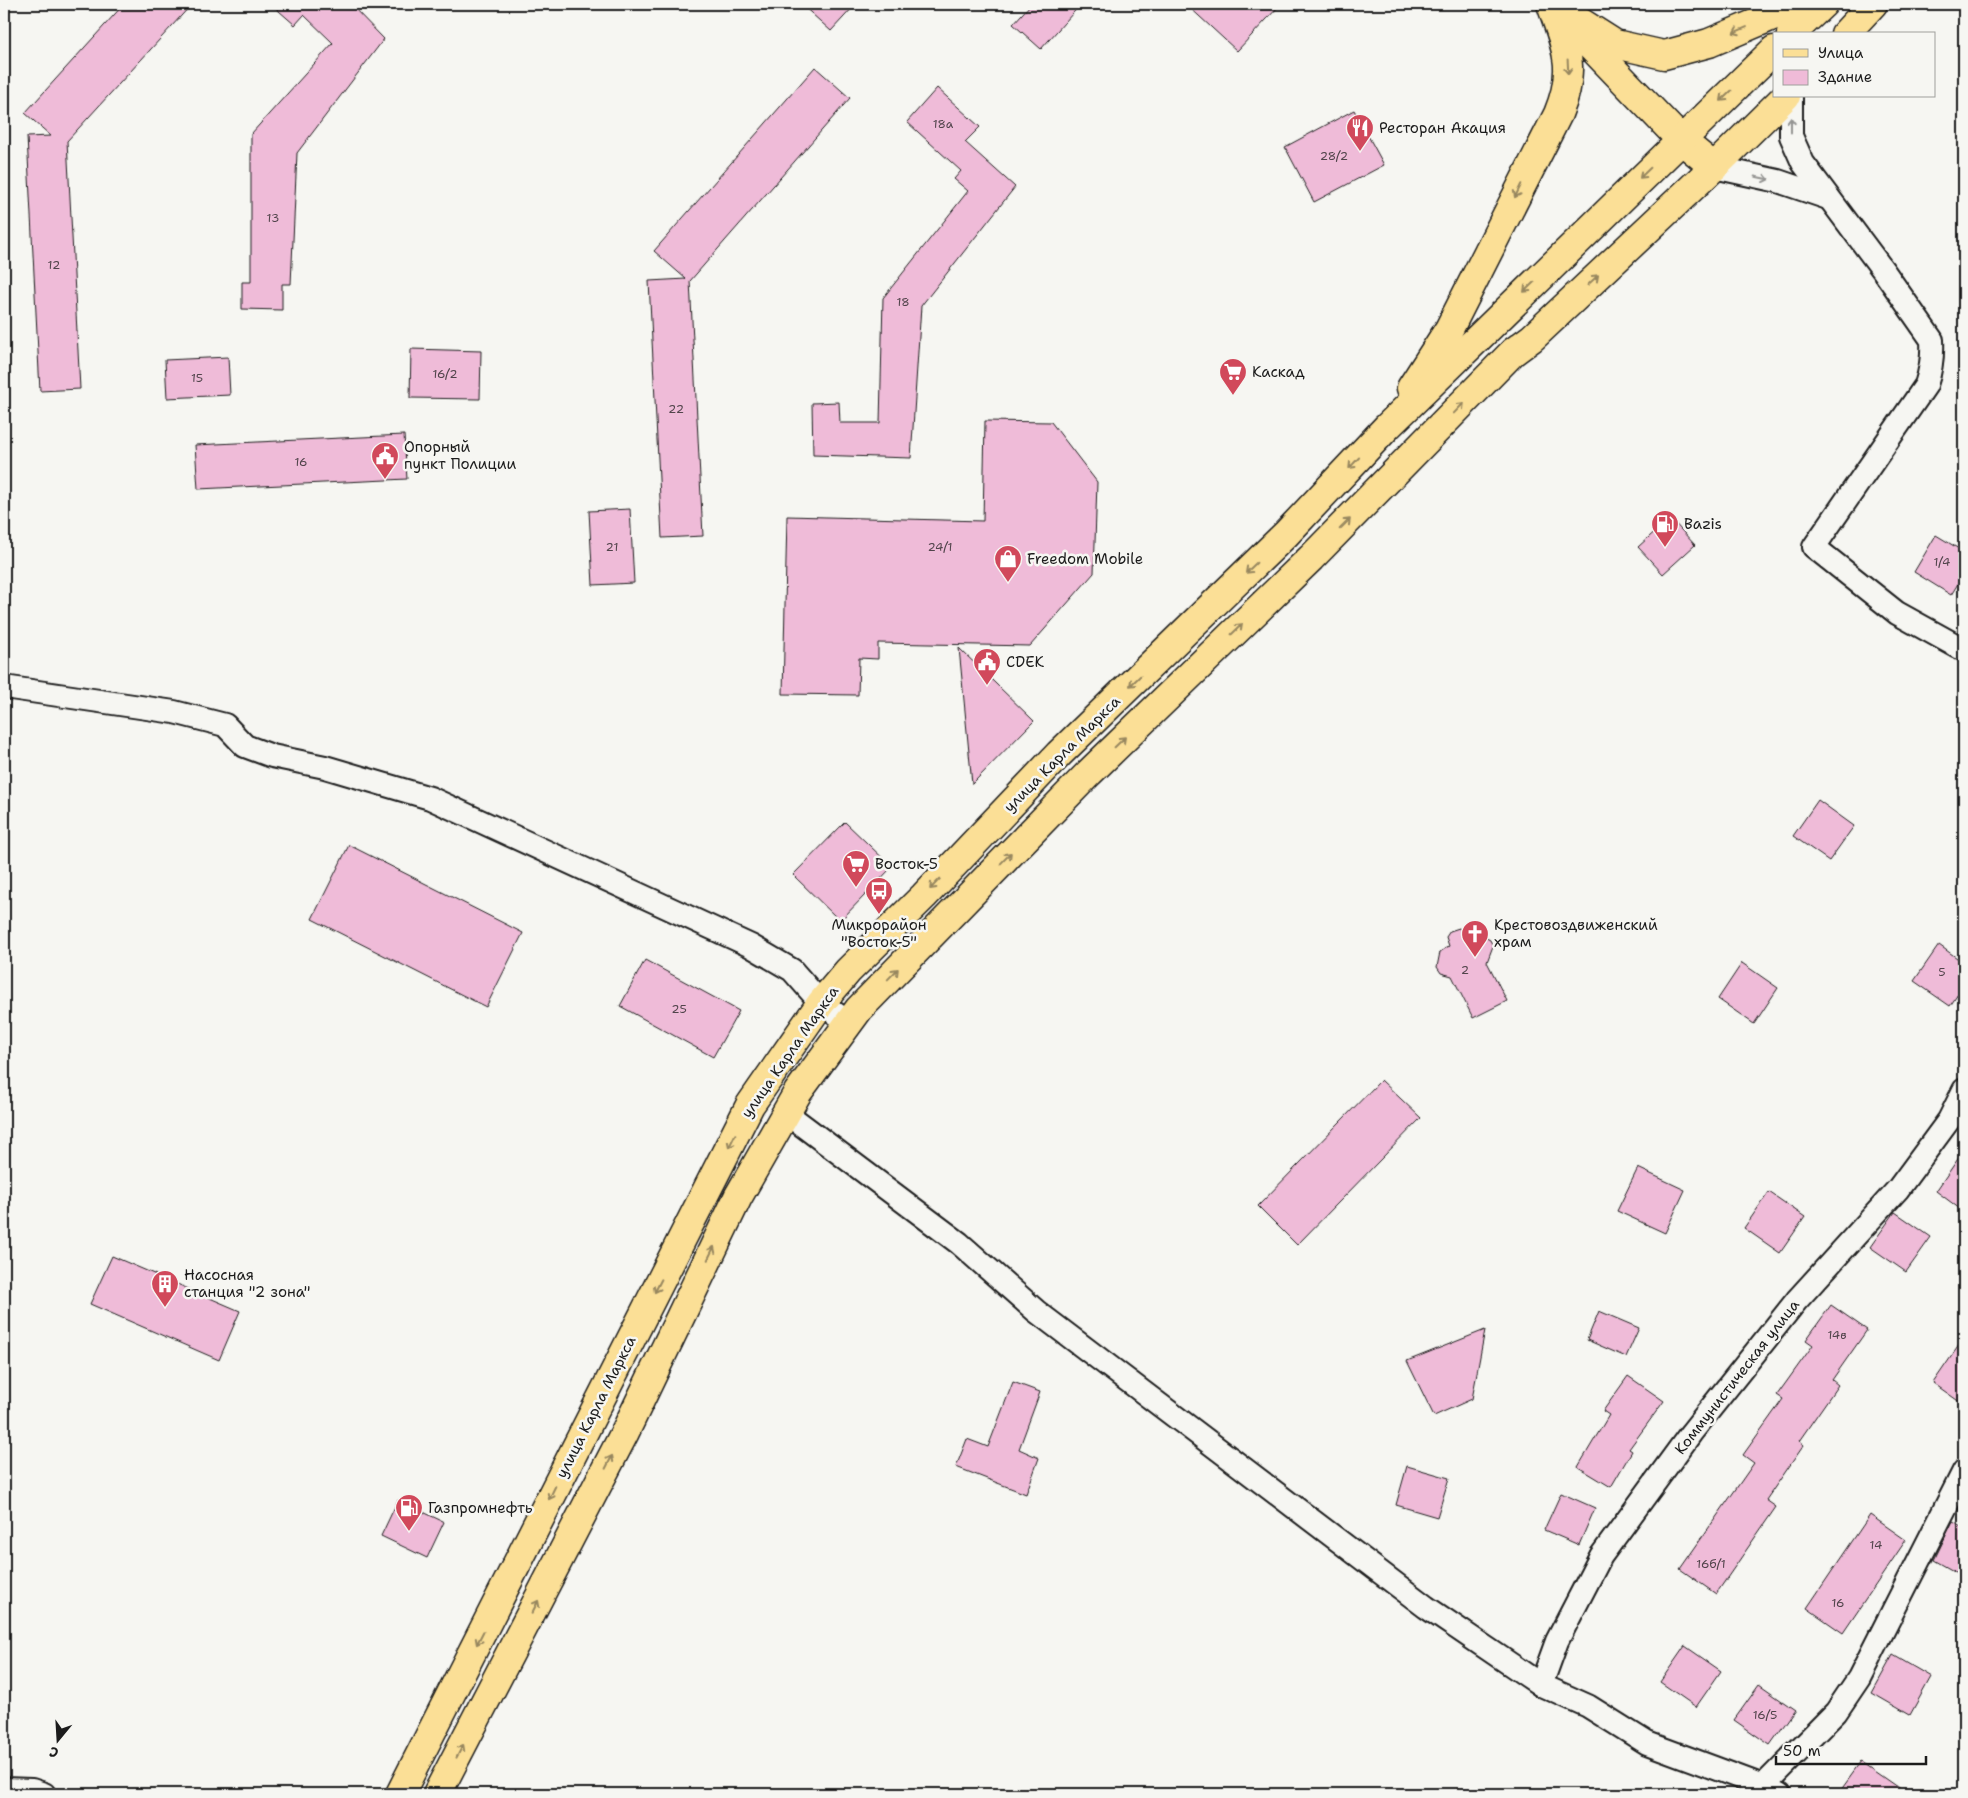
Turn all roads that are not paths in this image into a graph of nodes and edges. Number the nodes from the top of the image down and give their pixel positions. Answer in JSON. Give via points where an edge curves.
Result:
{"nodes":[{"id":1,"x":1551,"y":4,"type":"edge"},
{"id":2,"x":1801,"y":4,"type":"edge"},
{"id":3,"x":1823,"y":4,"type":"edge"},
{"id":4,"x":1873,"y":4,"type":"edge"},
{"id":5,"x":1793,"y":32,"type":"edge"},
{"id":6,"x":1847,"y":32,"type":"edge"},
{"id":7,"x":1773,"y":51,"type":"edge"},
{"id":8,"x":1784,"y":98,"type":"edge"},
{"id":9,"x":1791,"y":98,"type":"edge"},
{"id":10,"x":1680,"y":139,"type":"junction"},
{"id":11,"x":1714,"y":167,"type":"junction"},
{"id":12,"x":1828,"y":198,"type":"junction"},
{"id":13,"x":1387,"y":427,"type":"junction"},
{"id":14,"x":1964,"y":650,"type":"edge"},
{"id":15,"x":4,"y":687,"type":"edge"},
{"id":16,"x":821,"y":1003,"type":"junction"},
{"id":17,"x":849,"y":1023,"type":"junction"},
{"id":18,"x":1964,"y":1090,"type":"edge"},
{"id":19,"x":786,"y":1113,"type":"junction"},
{"id":20,"x":1964,"y":1471,"type":"edge"},
{"id":21,"x":1541,"y":1685,"type":"junction"},
{"id":22,"x":4,"y":1789,"type":"edge"},
{"id":23,"x":1771,"y":1790,"type":"edge"},
{"id":24,"x":44,"y":1794,"type":"edge"},
{"id":25,"x":400,"y":1794,"type":"edge"},
{"id":26,"x":437,"y":1794,"type":"edge"}],
"edges":[{"from":2,"to":1,"type":"main road","one_way":true,"via":[[1709,43],[1664,55],[1615,44]]},
{"from":1,"to":10,"type":"main road"},
{"from":1,"to":13,"type":"main road","one_way":true,"via":[[1567,51],[1567,91],[1449,329]]},
{"from":3,"to":5,"type":"main road"},
{"from":4,"to":6,"type":"main road"},
{"from":7,"to":10,"type":"main road","one_way":true},
{"from":8,"to":11,"type":"main road"},
{"from":12,"to":9,"type":"street","one_way":true,"via":[[1803,163],[1791,136]]},
{"from":10,"to":11,"type":"main road"},
{"from":10,"to":13,"type":"main road","one_way":true},
{"from":11,"to":12,"type":"street","one_way":true,"via":[[1778,181]]},
{"from":17,"to":11,"type":"main road","name":"улица Карла Маркса","one_way":true,"via":[[1089,773],[1311,558],[1514,352]]},
{"from":12,"to":14,"type":"street","via":[[1932,340],[1932,369],[1926,385],[1814,547],[1897,613]]},
{"from":13,"to":16,"type":"main road","name":"улица Карла Маркса","one_way":true,"via":[[1286,534],[1059,754],[848,971]]},
{"from":15,"to":16,"type":"street","via":[[174,712],[225,725],[245,746],[272,756],[325,767],[430,798],[751,946],[792,970]]},
{"from":16,"to":17,"type":"street"},
{"from":16,"to":25,"type":"main road","name":"улица Карла Маркса","one_way":true,"via":[[750,1105]]},
{"from":17,"to":19,"type":"main road","name":"улица Карла Маркса"},
{"from":18,"to":21,"type":"street","name":"Коммунистическая улица","via":[[1949,1120],[1898,1189],[1797,1300],[1691,1433],[1601,1556],[1557,1641]]},
{"from":19,"to":21,"type":"street","via":[[959,1243],[1036,1311],[1364,1561]]},
{"from":26,"to":19,"type":"main road","name":"улица Карла Маркса","one_way":true,"via":[[625,1432],[738,1197]]},
{"from":20,"to":23,"type":"street","via":[[1859,1678],[1836,1712]]},
{"from":21,"to":23,"type":"street","via":[[1588,1706],[1648,1743]]},
{"from":22,"to":24,"type":"street"}]}
